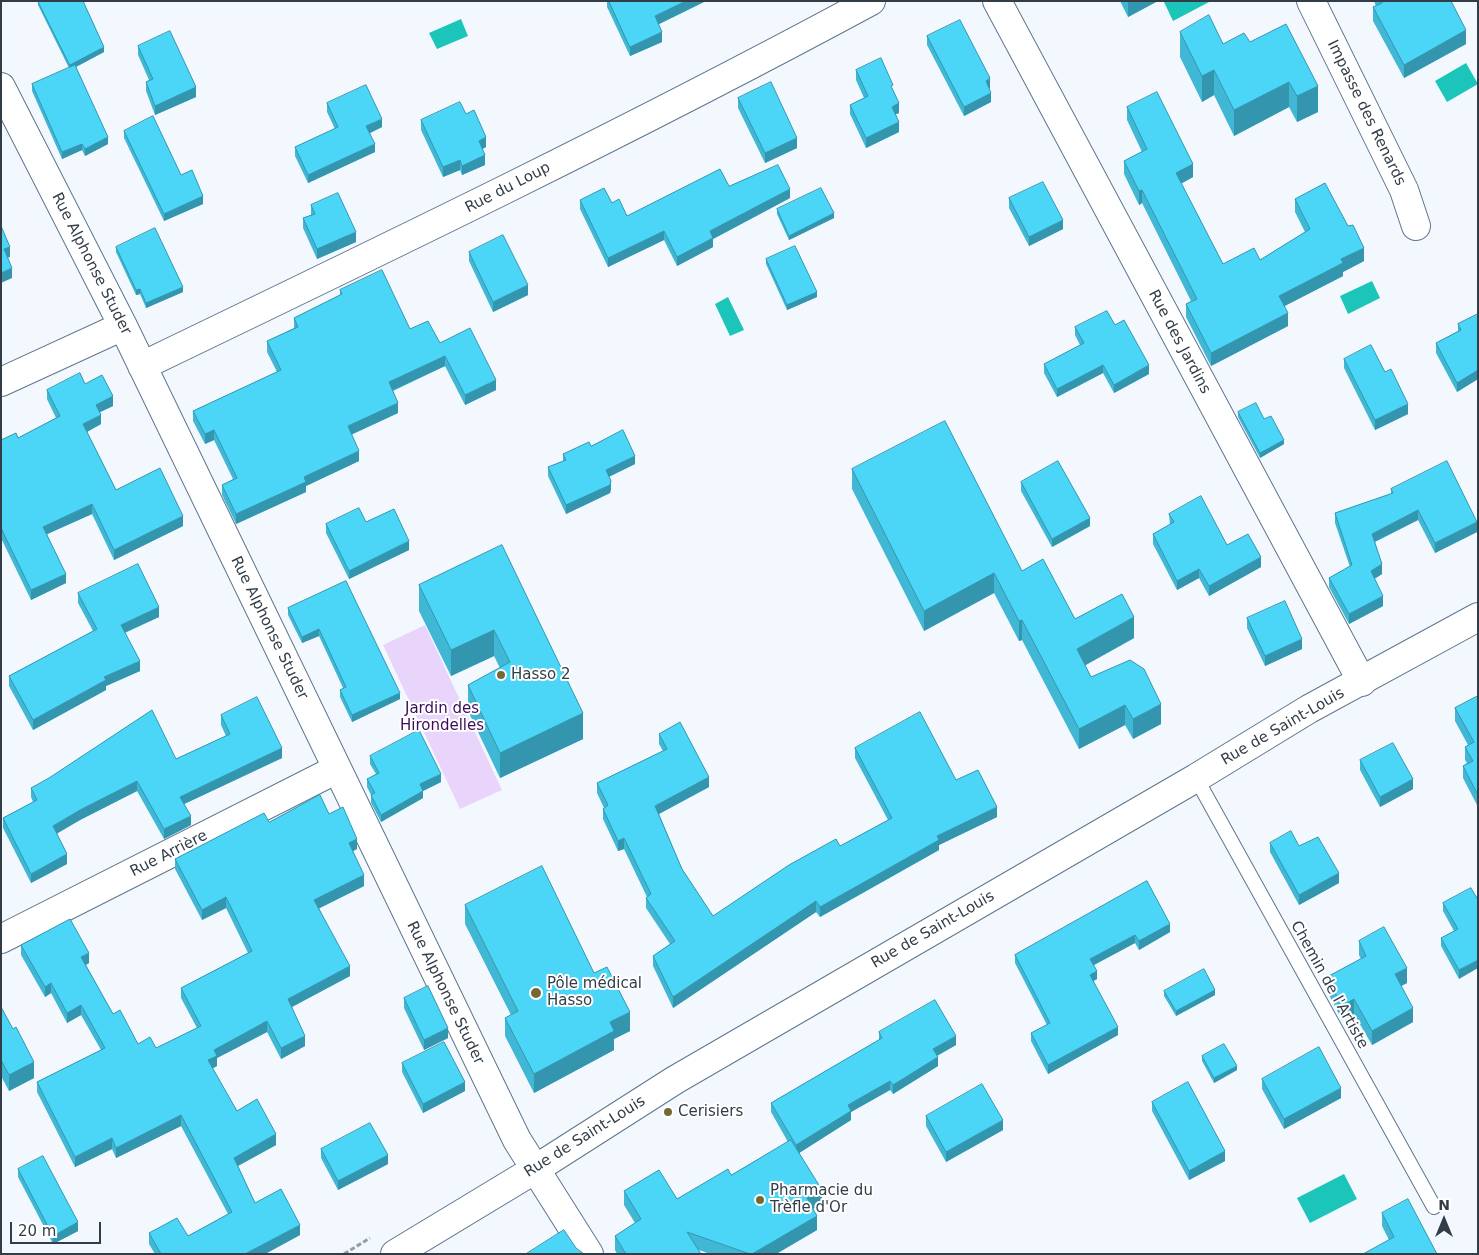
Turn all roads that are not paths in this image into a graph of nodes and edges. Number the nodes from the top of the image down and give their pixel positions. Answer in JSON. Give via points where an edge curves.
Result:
{"nodes":[{"id":1,"x":871,"y":1,"type":"edge"},
{"id":2,"x":997,"y":1,"type":"edge"},
{"id":3,"x":1311,"y":1,"type":"edge"},
{"id":4,"x":1,"y":87,"type":"edge"},
{"id":5,"x":1416,"y":226,"type":"dead end"},
{"id":6,"x":123,"y":326,"type":"junction"},
{"id":7,"x":142,"y":366,"type":"junction"},
{"id":8,"x":1,"y":382,"type":"edge"},
{"id":9,"x":1478,"y":617,"type":"edge"},
{"id":10,"x":1362,"y":682,"type":"junction"},
{"id":11,"x":336,"y":769,"type":"junction"},
{"id":12,"x":1196,"y":778,"type":"junction"},
{"id":13,"x":1,"y":939,"type":"edge"},
{"id":14,"x":534,"y":1170,"type":"junction"},
{"id":15,"x":1434,"y":1207,"type":"dead end"},
{"id":16,"x":395,"y":1254,"type":"edge"},
{"id":17,"x":589,"y":1254,"type":"edge"}],
"edges":[{"from":1,"to":7,"type":"street","name":"Rue du Loup","via":[[779,51],[438,223]]},
{"from":2,"to":10,"type":"street","name":"Rue des Jardins"},
{"from":3,"to":5,"type":"street","name":"Impasse des Renards","via":[[1404,190]]},
{"from":4,"to":6,"type":"street","name":"Rue Alphonse Studer"},
{"from":6,"to":7,"type":"street","name":"Rue Alphonse Studer"},
{"from":6,"to":8,"type":"street"},
{"from":7,"to":11,"type":"street","name":"Rue Alphonse Studer"},
{"from":9,"to":10,"type":"street","name":"Rue de Saint-Louis"},
{"from":10,"to":12,"type":"street","name":"Rue de Saint-Louis"},
{"from":11,"to":13,"type":"street","name":"Rue Arrière"},
{"from":11,"to":14,"type":"street","name":"Rue Alphonse Studer"},
{"from":12,"to":14,"type":"street","name":"Rue de Saint-Louis","via":[[676,1080]]},
{"from":12,"to":15,"type":"lane","name":"Chemin de l'Artiste"},
{"from":14,"to":16,"type":"street","name":"Rue de Saint-Louis"},
{"from":14,"to":17,"type":"street","name":"Rue Alphonse Studer"}]}
